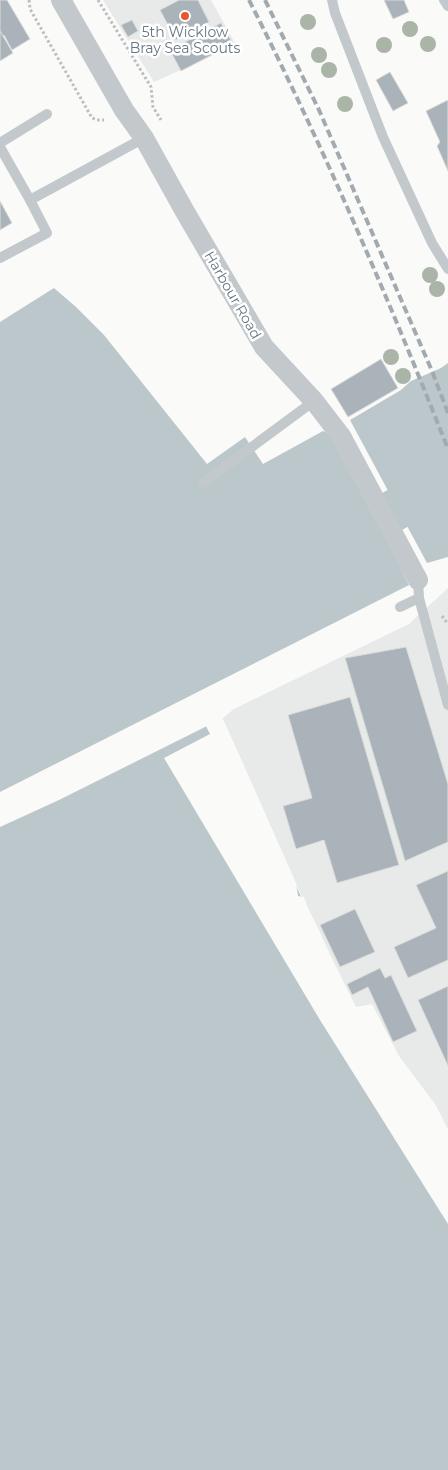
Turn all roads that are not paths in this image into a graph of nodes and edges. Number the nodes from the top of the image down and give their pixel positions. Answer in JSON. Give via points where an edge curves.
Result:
{"nodes":[{"id":1,"x":61,"y":0,"type":"edge"},
{"id":2,"x":332,"y":0,"type":"edge"},
{"id":3,"x":444,"y":0,"type":"edge"},
{"id":4,"x":448,"y":6,"type":"edge"},
{"id":5,"x":47,"y":114,"type":"dead end"},
{"id":6,"x":144,"y":138,"type":"junction"},
{"id":7,"x":0,"y":143,"type":"edge"},
{"id":8,"x":0,"y":147,"type":"edge"},
{"id":9,"x":30,"y":200,"type":"junction"},
{"id":10,"x":0,"y":258,"type":"edge"},
{"id":11,"x":448,"y":269,"type":"edge"},
{"id":12,"x":314,"y":401,"type":"junction"},
{"id":13,"x":203,"y":483,"type":"dead end"},
{"id":14,"x":419,"y":589,"type":"junction"},
{"id":15,"x":400,"y":607,"type":"dead end"},
{"id":16,"x":448,"y":705,"type":"edge"}],
"edges":[{"from":1,"to":6,"type":"street","name":"Harbour Road","via":[[124,110]]},
{"from":2,"to":11,"type":"lane","via":[[383,137],[432,243]]},
{"from":3,"to":4,"type":"lane"},
{"from":5,"to":7,"type":"lane"},
{"from":6,"to":9,"type":"lane"},
{"from":6,"to":12,"type":"street","name":"Harbour Road","via":[[264,347]]},
{"from":8,"to":9,"type":"lane"},
{"from":9,"to":10,"type":"lane","via":[[47,233]]},
{"from":12,"to":13,"type":"lane"},
{"from":12,"to":14,"type":"street","name":"Harbour Road","via":[[341,436]]},
{"from":14,"to":15,"type":"lane"},
{"from":14,"to":16,"type":"lane"}]}
